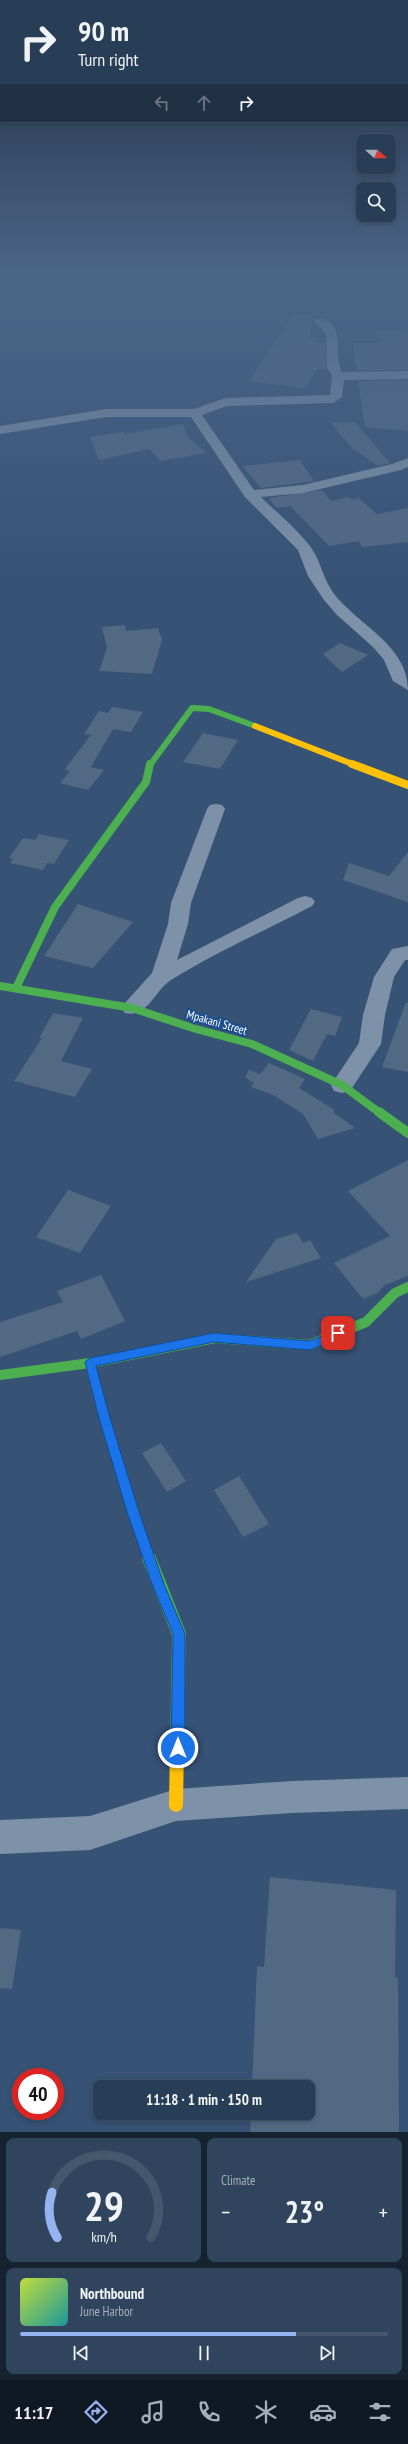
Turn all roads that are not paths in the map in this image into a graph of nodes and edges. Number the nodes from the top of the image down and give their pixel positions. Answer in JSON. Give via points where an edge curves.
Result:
{"nodes":[{"id":1,"x":338,"y":380,"type":"edge"},
{"id":2,"x":195,"y":413,"type":"junction"},
{"id":3,"x":0,"y":430,"type":"edge"},
{"id":4,"x":408,"y":462,"type":"edge"},
{"id":5,"x":250,"y":494,"type":"junction"},
{"id":6,"x":408,"y":686,"type":"edge"},
{"id":7,"x":406,"y":782,"type":"edge"},
{"id":8,"x":216,"y":809,"type":"dead end"},
{"id":9,"x":305,"y":902,"type":"dead end"},
{"id":10,"x":408,"y":953,"type":"edge"},
{"id":11,"x":162,"y":976,"type":"junction"},
{"id":12,"x":0,"y":986,"type":"edge"},
{"id":13,"x":16,"y":988,"type":"junction"},
{"id":14,"x":132,"y":1008,"type":"junction"},
{"id":15,"x":342,"y":1086,"type":"junction"},
{"id":16,"x":408,"y":1133,"type":"edge"},
{"id":17,"x":408,"y":1287,"type":"edge"},
{"id":18,"x":90,"y":1362,"type":"junction"},
{"id":19,"x":0,"y":1375,"type":"edge"},
{"id":20,"x":408,"y":1794,"type":"edge"},
{"id":21,"x":176,"y":1805,"type":"junction"},
{"id":22,"x":0,"y":1837,"type":"edge"}],
"edges":[{"from":1,"to":2,"type":"street","via":[[336,397],[333,399],[225,402]]},
{"from":2,"to":3,"type":"street","via":[[106,413]]},
{"from":2,"to":5,"type":"street"},
{"from":4,"to":5,"type":"street","via":[[304,489]]},
{"from":5,"to":6,"type":"street","via":[[304,548],[315,576],[329,597],[341,612],[380,645],[392,659],[399,678]]},
{"from":7,"to":13,"type":"street","via":[[210,709],[192,708],[150,764],[146,782],[55,907]]},
{"from":8,"to":11,"type":"street","via":[[181,903],[178,924]]},
{"from":9,"to":11,"type":"street"},
{"from":10,"to":15,"type":"street","via":[[399,954],[384,977],[374,1015],[370,1044]]},
{"from":11,"to":14,"type":"street"},
{"from":12,"to":13,"type":"street","name":"Mpakani Street"},
{"from":13,"to":14,"type":"street","name":"Mpakani Street"},
{"from":14,"to":15,"type":"street","name":"Mpakani Street","via":[[252,1044]]},
{"from":15,"to":16,"type":"street","name":"Mpakani Street"},
{"from":17,"to":18,"type":"street","via":[[395,1293],[366,1322],[310,1345],[214,1338]]},
{"from":18,"to":19,"type":"street"},
{"from":18,"to":21,"type":"street","via":[[133,1512],[158,1584],[179,1634]]},
{"from":20,"to":21,"type":"street","via":[[292,1797]]},
{"from":21,"to":22,"type":"street","via":[[90,1833]]}]}
